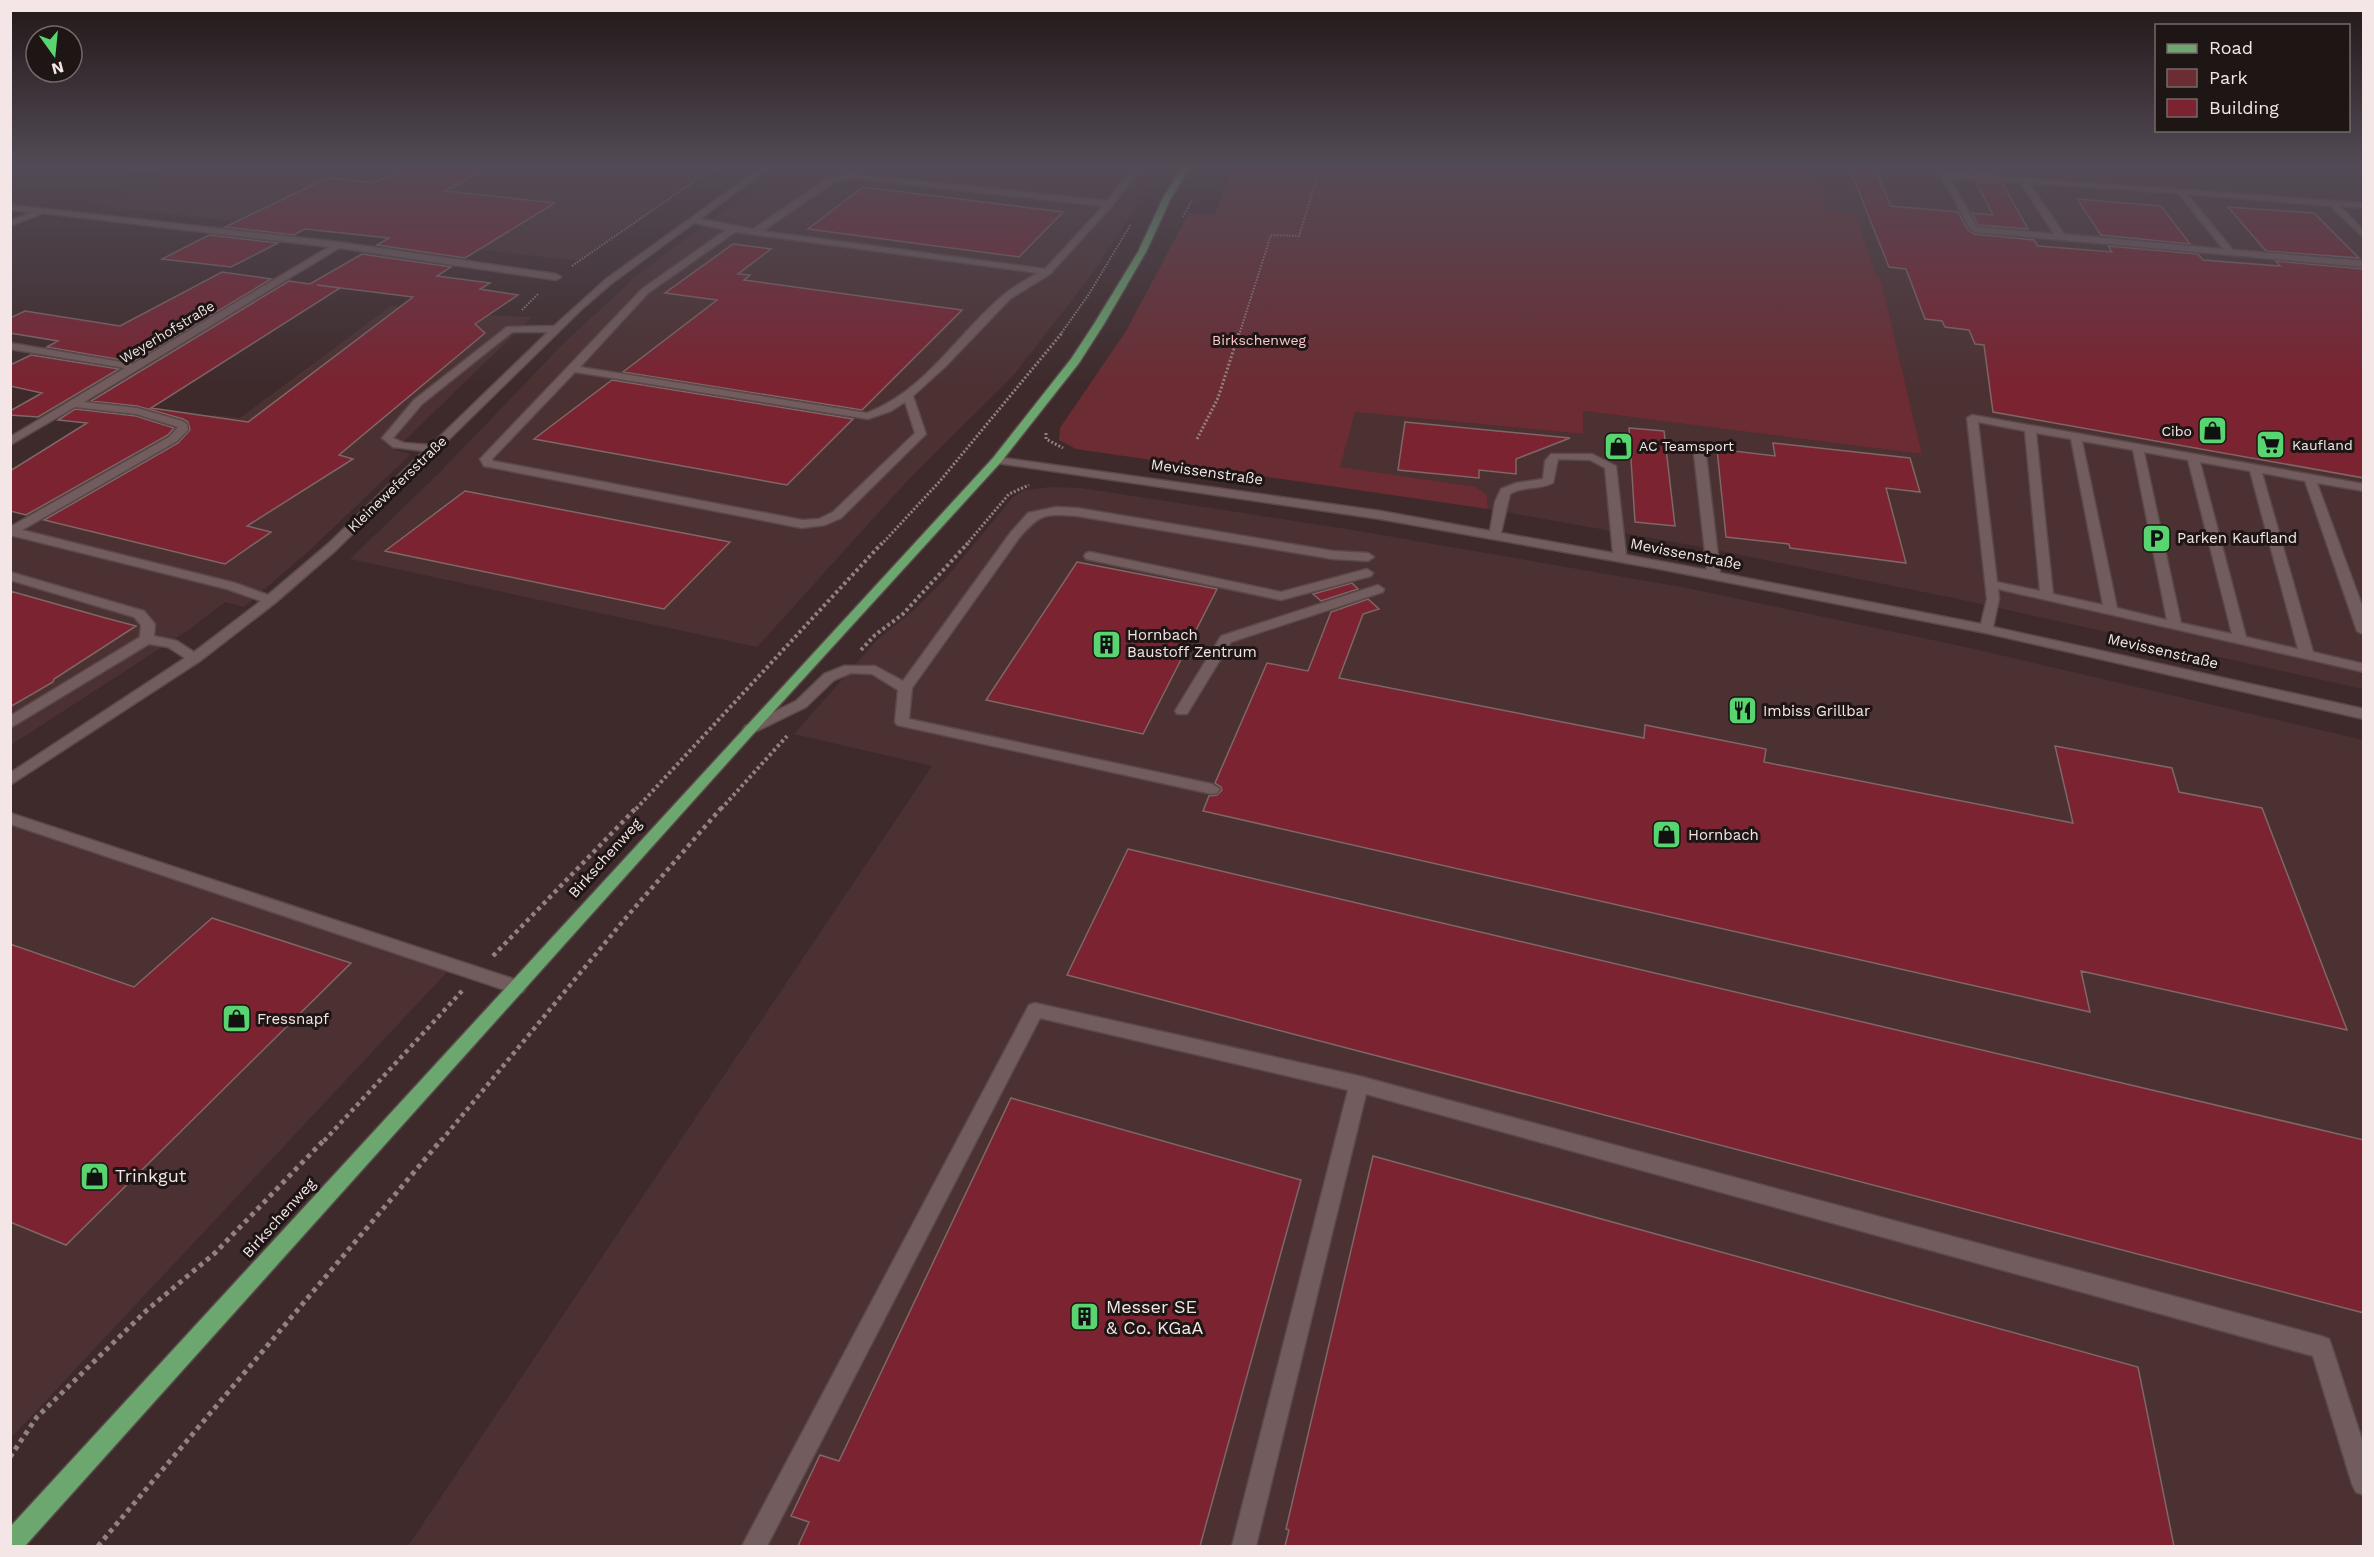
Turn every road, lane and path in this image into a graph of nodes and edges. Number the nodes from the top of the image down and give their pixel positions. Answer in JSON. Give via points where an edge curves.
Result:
{"nodes":[{"id":1,"x":293,"y":240,"type":"edge"},
{"id":2,"x":610,"y":240,"type":"edge"},
{"id":3,"x":666,"y":240,"type":"edge"},
{"id":4,"x":718,"y":240,"type":"edge"},
{"id":5,"x":810,"y":240,"type":"edge"},
{"id":6,"x":1077,"y":240,"type":"edge"},
{"id":7,"x":1121,"y":240,"type":"edge"},
{"id":8,"x":1148,"y":240,"type":"edge"},
{"id":9,"x":1270,"y":240,"type":"edge"},
{"id":10,"x":2091,"y":240,"type":"edge"},
{"id":11,"x":2220,"y":240,"type":"edge"},
{"id":12,"x":338,"y":245,"type":"junction"},
{"id":13,"x":2230,"y":252,"type":"junction"},
{"id":14,"x":2364,"y":264,"type":"edge"},
{"id":15,"x":1047,"y":273,"type":"junction"},
{"id":16,"x":556,"y":277,"type":"junction"},
{"id":17,"x":567,"y":319,"type":"junction"},
{"id":18,"x":556,"y":329,"type":"junction"},
{"id":19,"x":10,"y":346,"type":"edge"},
{"id":20,"x":135,"y":367,"type":"junction"},
{"id":21,"x":573,"y":369,"type":"junction"},
{"id":22,"x":908,"y":396,"type":"junction"},
{"id":23,"x":73,"y":404,"type":"junction"},
{"id":24,"x":1051,"y":428,"type":"dead end"},
{"id":25,"x":2030,"y":428,"type":"junction"},
{"id":26,"x":2076,"y":437,"type":"junction"},
{"id":27,"x":1197,"y":439,"type":"dead end"},
{"id":28,"x":10,"y":442,"type":"edge"},
{"id":29,"x":434,"y":448,"type":"junction"},
{"id":30,"x":2138,"y":448,"type":"junction"},
{"id":31,"x":1700,"y":454,"type":"dead end"},
{"id":32,"x":2193,"y":458,"type":"junction"},
{"id":33,"x":997,"y":460,"type":"junction"},
{"id":34,"x":1057,"y":467,"type":"junction"},
{"id":35,"x":2255,"y":469,"type":"junction"},
{"id":36,"x":2310,"y":479,"type":"junction"},
{"id":37,"x":2364,"y":489,"type":"edge"},
{"id":38,"x":11,"y":531,"type":"edge"},
{"id":39,"x":1496,"y":535,"type":"junction"},
{"id":40,"x":1090,"y":556,"type":"dead end"},
{"id":41,"x":1368,"y":557,"type":"dead end"},
{"id":42,"x":1620,"y":558,"type":"junction"},
{"id":43,"x":1367,"y":573,"type":"dead end"},
{"id":44,"x":10,"y":576,"type":"edge"},
{"id":45,"x":1714,"y":576,"type":"junction"},
{"id":46,"x":1991,"y":585,"type":"junction"},
{"id":47,"x":1378,"y":589,"type":"dead end"},
{"id":48,"x":2046,"y":597,"type":"junction"},
{"id":49,"x":270,"y":600,"type":"junction"},
{"id":50,"x":2111,"y":612,"type":"junction"},
{"id":51,"x":2175,"y":626,"type":"junction"},
{"id":52,"x":1986,"y":629,"type":"junction"},
{"id":53,"x":2364,"y":631,"type":"edge"},
{"id":54,"x":147,"y":639,"type":"junction"},
{"id":55,"x":2240,"y":640,"type":"junction"},
{"id":56,"x":2307,"y":656,"type":"junction"},
{"id":57,"x":195,"y":658,"type":"junction"},
{"id":58,"x":2364,"y":668,"type":"edge"},
{"id":59,"x":849,"y":669,"type":"junction"},
{"id":60,"x":905,"y":688,"type":"junction"},
{"id":61,"x":1182,"y":711,"type":"dead end"},
{"id":62,"x":2364,"y":714,"type":"edge"},
{"id":63,"x":10,"y":723,"type":"edge"},
{"id":64,"x":750,"y":729,"type":"junction"},
{"id":65,"x":790,"y":733,"type":"dead end"},
{"id":66,"x":13,"y":776,"type":"edge"},
{"id":67,"x":1212,"y":789,"type":"dead end"},
{"id":68,"x":10,"y":818,"type":"edge"},
{"id":69,"x":477,"y":974,"type":"junction"},
{"id":70,"x":517,"y":987,"type":"junction"},
{"id":71,"x":1359,"y":1084,"type":"junction"},
{"id":72,"x":10,"y":1457,"type":"edge"},
{"id":73,"x":2364,"y":1484,"type":"edge"},
{"id":74,"x":10,"y":1545,"type":"edge"},
{"id":75,"x":98,"y":1546,"type":"edge"},
{"id":76,"x":754,"y":1546,"type":"edge"},
{"id":77,"x":1244,"y":1546,"type":"edge"}],
"edges":[{"from":1,"to":12,"type":"street"},
{"from":2,"to":16,"type":"path"},
{"from":3,"to":17,"type":"street","name":"Kleinewefersstraße","via":[[609,281]]},
{"from":4,"to":21,"type":"street","via":[[645,291]]},
{"from":5,"to":15,"type":"street"},
{"from":6,"to":15,"type":"street"},
{"from":7,"to":69,"type":"path","via":[[1051,348],[940,481]]},
{"from":8,"to":33,"type":"main road","name":"Birkschenweg","via":[[1076,361]]},
{"from":9,"to":27,"type":"path","via":[[1222,388]]},
{"from":10,"to":13,"type":"street"},
{"from":11,"to":13,"type":"street"},
{"from":12,"to":16,"type":"street"},
{"from":12,"to":20,"type":"street","name":"Weyerhofstraße"},
{"from":13,"to":14,"type":"street"},
{"from":15,"to":22,"type":"street","via":[[1008,295]]},
{"from":16,"to":17,"type":"path","via":[[522,310],[535,316]]},
{"from":17,"to":18,"type":"street","name":"Kleinewefersstraße"},
{"from":18,"to":29,"type":"street","name":"Kleinewefersstraße"},
{"from":18,"to":29,"type":"street","via":[[510,329],[418,402],[387,438],[400,446]]},
{"from":19,"to":20,"type":"street"},
{"from":20,"to":23,"type":"street","name":"Weyerhofstraße"},
{"from":21,"to":22,"type":"street","via":[[851,415],[883,412]]},
{"from":21,"to":22,"type":"street","via":[[486,459],[488,464],[802,524],[837,515],[921,434]]},
{"from":23,"to":28,"type":"street","name":"Weyerhofstraße"},
{"from":23,"to":38,"type":"street","via":[[136,411],[178,423],[183,430]]},
{"from":24,"to":34,"type":"path","via":[[1046,439],[1066,450]]},
{"from":25,"to":26,"type":"street"},
{"from":25,"to":46,"type":"street","via":[[1972,418]]},
{"from":25,"to":48,"type":"street"},
{"from":26,"to":30,"type":"street"},
{"from":26,"to":50,"type":"street"},
{"from":29,"to":49,"type":"street","name":"Kleinewefersstraße","via":[[332,547]]},
{"from":30,"to":32,"type":"street"},
{"from":30,"to":51,"type":"street"},
{"from":31,"to":45,"type":"street"},
{"from":32,"to":35,"type":"street"},
{"from":32,"to":55,"type":"street"},
{"from":33,"to":34,"type":"street","name":"Mevissenstraße"},
{"from":33,"to":64,"type":"main road","name":"Birkschenweg"},
{"from":34,"to":39,"type":"street","name":"Mevissenstraße"},
{"from":34,"to":59,"type":"path","via":[[1044,482],[1006,494],[999,507],[902,615],[866,642]]},
{"from":35,"to":36,"type":"street"},
{"from":35,"to":56,"type":"street"},
{"from":36,"to":37,"type":"street"},
{"from":36,"to":53,"type":"street"},
{"from":38,"to":49,"type":"street","via":[[231,586]]},
{"from":39,"to":42,"type":"street","name":"Mevissenstraße"},
{"from":39,"to":42,"type":"street","via":[[1502,494],[1509,488],[1542,486],[1549,481],[1555,456],[1592,457],[1610,466]]},
{"from":40,"to":43,"type":"street","via":[[1281,596]]},
{"from":41,"to":60,"type":"street","via":[[1322,554],[1077,512],[1032,516]]},
{"from":42,"to":45,"type":"street","name":"Mevissenstraße"},
{"from":44,"to":54,"type":"street","via":[[139,614],[148,624]]},
{"from":45,"to":52,"type":"street","name":"Mevissenstraße"},
{"from":46,"to":48,"type":"street"},
{"from":46,"to":52,"type":"street","via":[[1993,599]]},
{"from":47,"to":61,"type":"street","via":[[1226,639]]},
{"from":48,"to":50,"type":"street"},
{"from":49,"to":57,"type":"street","name":"Kleinewefersstraße"},
{"from":50,"to":51,"type":"street"},
{"from":51,"to":55,"type":"street"},
{"from":52,"to":62,"type":"street","name":"Mevissenstraße"},
{"from":54,"to":57,"type":"street","via":[[172,644]]},
{"from":54,"to":63,"type":"street"},
{"from":55,"to":56,"type":"street"},
{"from":56,"to":58,"type":"street"},
{"from":57,"to":66,"type":"street","name":"Kleinewefersstraße"},
{"from":59,"to":60,"type":"street","via":[[875,670]]},
{"from":59,"to":64,"type":"street","via":[[829,678],[801,705]]},
{"from":60,"to":67,"type":"street","via":[[902,722]]},
{"from":64,"to":70,"type":"main road","name":"Birkschenweg"},
{"from":65,"to":75,"type":"path","via":[[611,936]]},
{"from":68,"to":69,"type":"street"},
{"from":69,"to":70,"type":"street"},
{"from":69,"to":72,"type":"path","via":[[215,1254],[147,1310],[37,1417]]},
{"from":70,"to":74,"type":"main road","name":"Birkschenweg"},
{"from":71,"to":73,"type":"street","via":[[2321,1347]]},
{"from":71,"to":76,"type":"street","via":[[1035,1010]]},
{"from":71,"to":77,"type":"street"}]}
